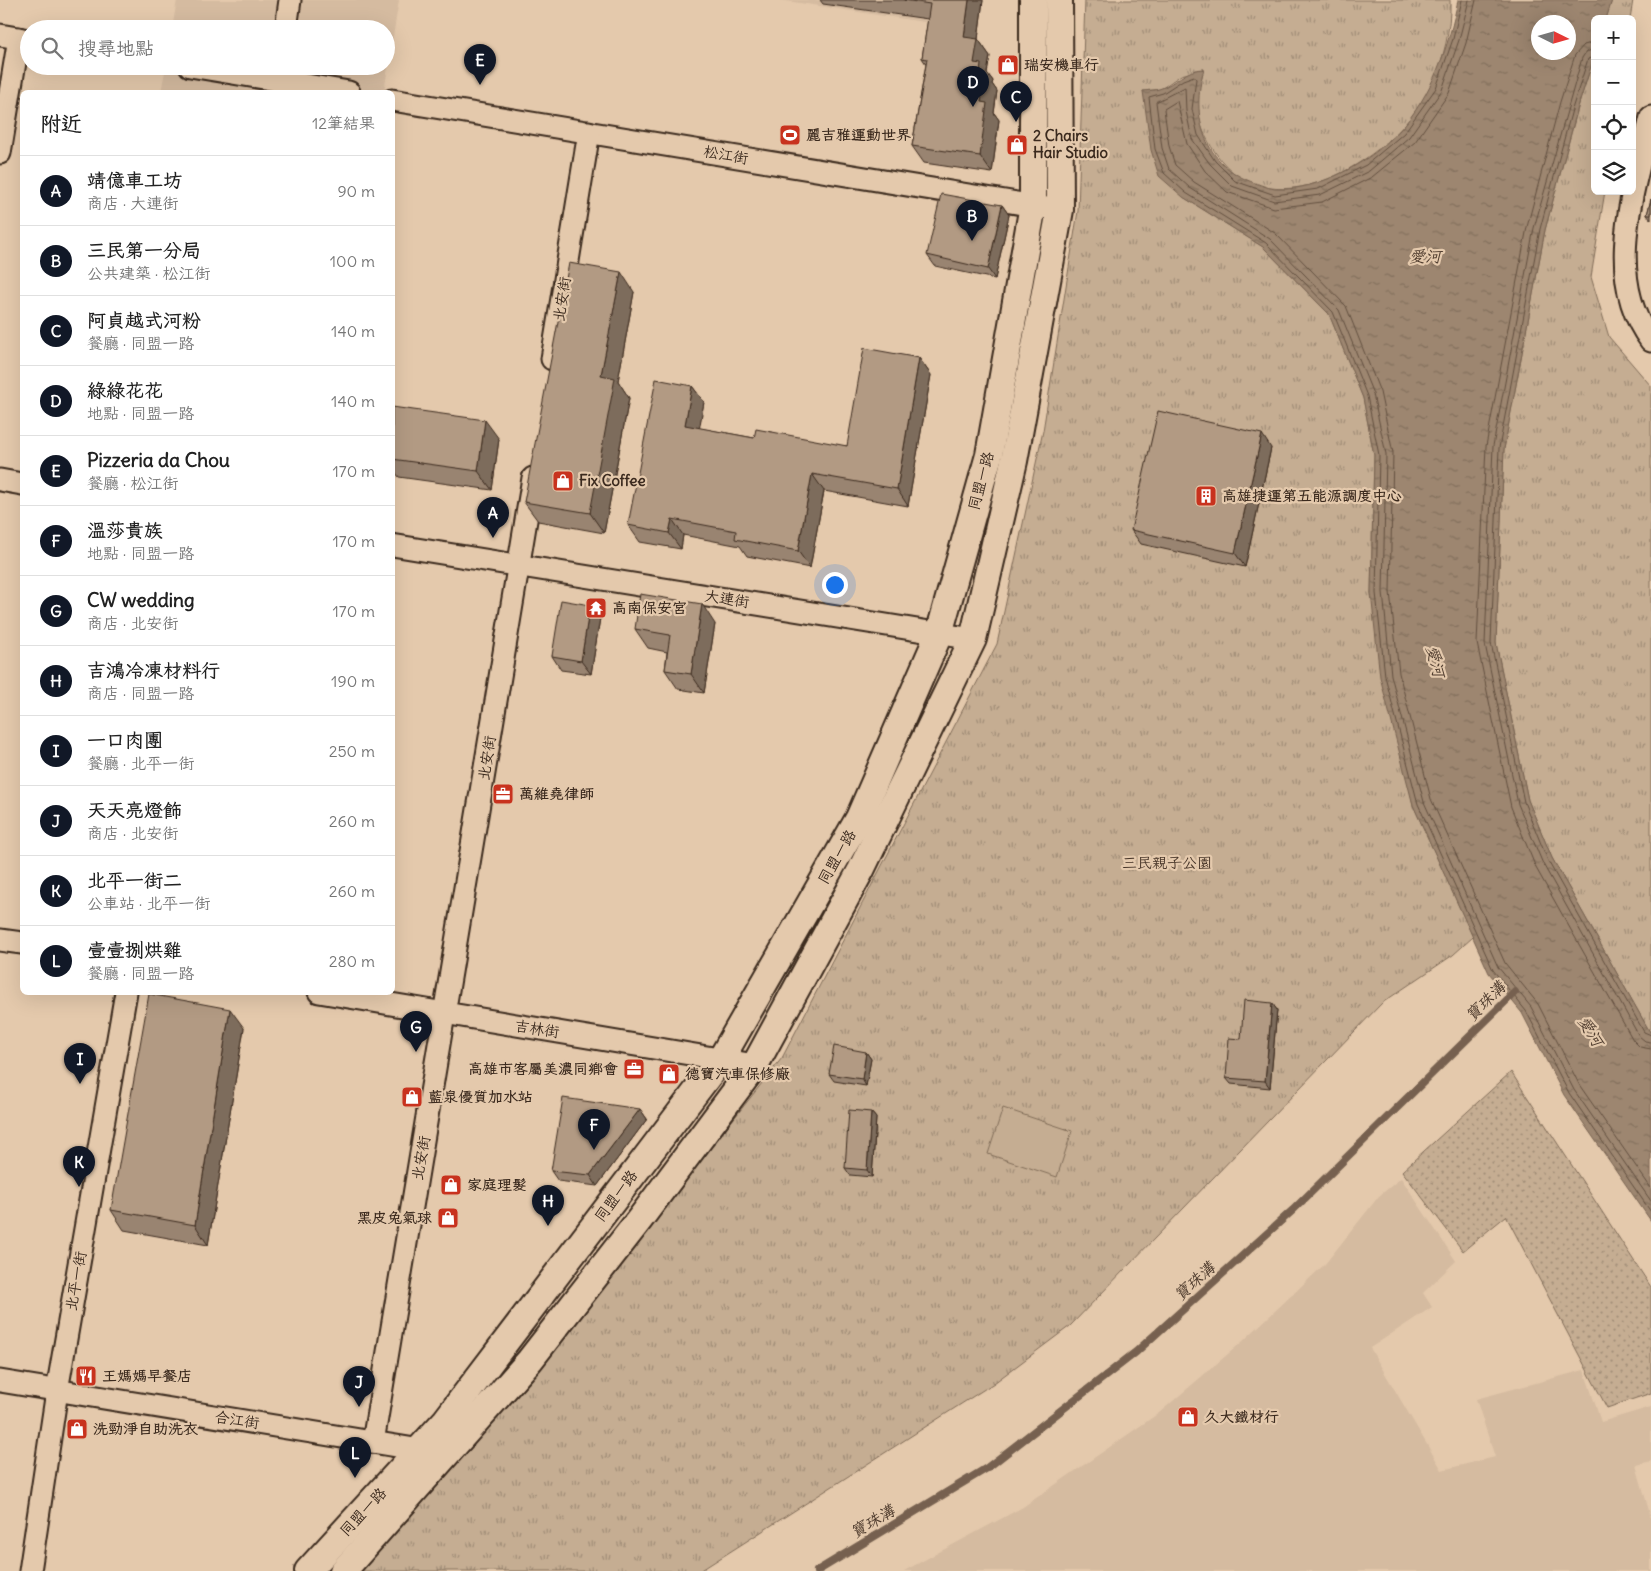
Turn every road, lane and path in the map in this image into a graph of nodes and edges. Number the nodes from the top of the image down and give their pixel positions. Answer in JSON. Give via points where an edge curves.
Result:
{"nodes":[{"id":1,"x":290,"y":0,"type":"edge"},
{"id":2,"x":1034,"y":0,"type":"edge"},
{"id":3,"x":1059,"y":0,"type":"edge"},
{"id":4,"x":287,"y":20,"type":"edge"},
{"id":5,"x":16,"y":38,"type":"edge"},
{"id":6,"x":246,"y":75,"type":"edge"},
{"id":7,"x":277,"y":80,"type":"edge"},
{"id":8,"x":337,"y":90,"type":"edge"},
{"id":9,"x":395,"y":100,"type":"edge"},
{"id":10,"x":1651,"y":117,"type":"edge"},
{"id":11,"x":589,"y":132,"type":"junction"},
{"id":12,"x":0,"y":153,"type":"edge"},
{"id":13,"x":1033,"y":205,"type":"junction"},
{"id":14,"x":1060,"y":210,"type":"junction"},
{"id":15,"x":1651,"y":341,"type":"edge"},
{"id":16,"x":549,"y":378,"type":"edge"},
{"id":17,"x":536,"y":457,"type":"edge"},
{"id":18,"x":0,"y":480,"type":"edge"},
{"id":19,"x":20,"y":484,"type":"edge"},
{"id":20,"x":395,"y":545,"type":"edge"},
{"id":21,"x":518,"y":565,"type":"junction"},
{"id":22,"x":940,"y":634,"type":"junction"},
{"id":23,"x":973,"y":639,"type":"junction"},
{"id":24,"x":0,"y":940,"type":"edge"},
{"id":25,"x":20,"y":943,"type":"edge"},
{"id":26,"x":125,"y":995,"type":"edge"},
{"id":27,"x":336,"y":995,"type":"edge"},
{"id":28,"x":445,"y":1014,"type":"junction"},
{"id":29,"x":721,"y":1059,"type":"junction"},
{"id":30,"x":755,"y":1065,"type":"junction"},
{"id":31,"x":0,"y":1381,"type":"edge"},
{"id":32,"x":57,"y":1391,"type":"junction"},
{"id":33,"x":373,"y":1442,"type":"junction"},
{"id":34,"x":433,"y":1452,"type":"junction"},
{"id":35,"x":30,"y":1571,"type":"edge"},
{"id":36,"x":308,"y":1571,"type":"edge"},
{"id":37,"x":343,"y":1571,"type":"edge"}],
"edges":[{"from":1,"to":4,"type":"street"},
{"from":2,"to":13,"type":"street","name":"同盟一路"},
{"from":3,"to":14,"type":"street","name":"同盟一路"},
{"from":5,"to":12,"type":"street"},
{"from":6,"to":7,"type":"street"},
{"from":7,"to":8,"type":"street"},
{"from":9,"to":11,"type":"street","name":"松江街"},
{"from":10,"to":15,"type":"street","via":[[1625,237],[1626,274],[1634,306]]},
{"from":11,"to":13,"type":"street","name":"松江街"},
{"from":11,"to":16,"type":"street","name":"北安街"},
{"from":13,"to":14,"type":"street","name":"松江街"},
{"from":13,"to":22,"type":"street","name":"同盟一路","via":[[989,455]]},
{"from":14,"to":23,"type":"street","name":"同盟一路","via":[[1014,461]]},
{"from":17,"to":21,"type":"street","name":"北安街"},
{"from":18,"to":19,"type":"street"},
{"from":20,"to":21,"type":"street","name":"大連街"},
{"from":21,"to":22,"type":"street","name":"大連街"},
{"from":21,"to":28,"type":"street","name":"北安街"},
{"from":22,"to":23,"type":"street","name":"大連街"},
{"from":22,"to":29,"type":"street","name":"同盟一路","via":[[859,818]]},
{"from":23,"to":30,"type":"street","name":"同盟一路","via":[[861,870]]},
{"from":24,"to":25,"type":"street"},
{"from":26,"to":32,"type":"street","name":"北平一街"},
{"from":27,"to":28,"type":"street","name":"吉林街"},
{"from":28,"to":29,"type":"street","name":"吉林街"},
{"from":28,"to":33,"type":"street","name":"北安街"},
{"from":29,"to":30,"type":"street","name":"吉林街"},
{"from":29,"to":34,"type":"street","name":"同盟一路","via":[[446,1420]]},
{"from":30,"to":34,"type":"street","name":"同盟一路","via":[[530,1360]]},
{"from":31,"to":32,"type":"street","name":"合江街"},
{"from":32,"to":33,"type":"street","name":"合江街"},
{"from":32,"to":35,"type":"street","name":"北平一街"},
{"from":33,"to":34,"type":"street","name":"合江街"},
{"from":34,"to":36,"type":"street","name":"同盟一路"},
{"from":34,"to":37,"type":"street","name":"同盟一路"}]}
